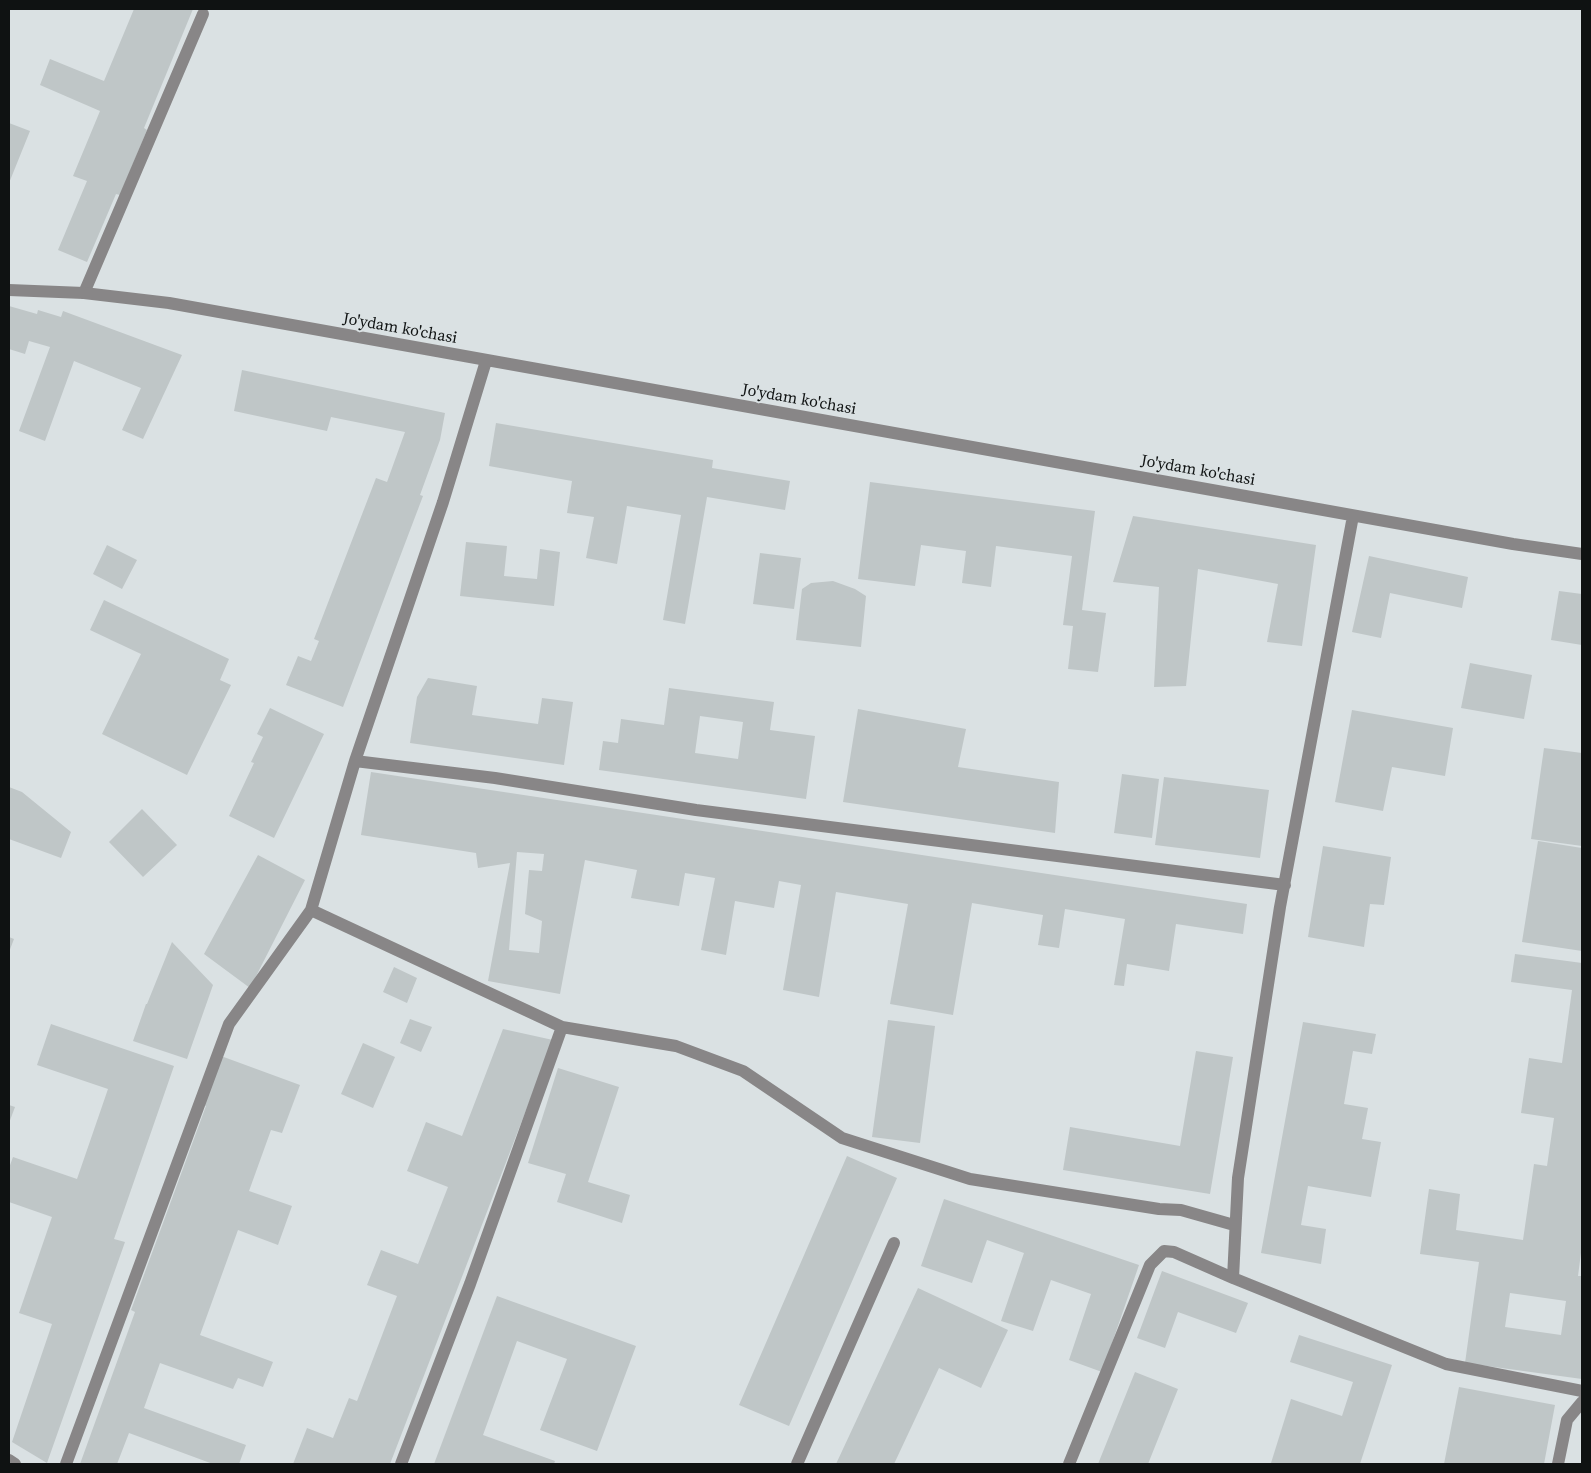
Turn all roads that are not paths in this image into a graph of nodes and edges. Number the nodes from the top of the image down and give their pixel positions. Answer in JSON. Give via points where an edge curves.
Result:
{"nodes":[{"id":1,"x":203,"y":14,"type":"dead end"},
{"id":2,"x":9,"y":290,"type":"edge"},
{"id":3,"x":84,"y":293,"type":"junction"},
{"id":4,"x":486,"y":361,"type":"junction"},
{"id":5,"x":1353,"y":516,"type":"junction"},
{"id":6,"x":1582,"y":554,"type":"edge"},
{"id":7,"x":354,"y":762,"type":"junction"},
{"id":8,"x":1285,"y":885,"type":"junction"},
{"id":9,"x":311,"y":910,"type":"junction"},
{"id":10,"x":562,"y":1027,"type":"junction"},
{"id":11,"x":1234,"y":1225,"type":"junction"},
{"id":12,"x":894,"y":1243,"type":"dead end"},
{"id":13,"x":1233,"y":1278,"type":"junction"},
{"id":14,"x":1582,"y":1391,"type":"edge"},
{"id":15,"x":1582,"y":1402,"type":"edge"},
{"id":16,"x":9,"y":1460,"type":"edge"},
{"id":17,"x":15,"y":1464,"type":"edge"},
{"id":18,"x":66,"y":1464,"type":"edge"},
{"id":19,"x":401,"y":1464,"type":"edge"},
{"id":20,"x":797,"y":1464,"type":"edge"},
{"id":21,"x":1070,"y":1464,"type":"edge"},
{"id":22,"x":1558,"y":1464,"type":"edge"}],
"edges":[{"from":1,"to":3,"type":"street"},
{"from":2,"to":3,"type":"street","name":"Jo'ydam ko'chasi"},
{"from":3,"to":4,"type":"street","name":"Jo'ydam ko'chasi","via":[[169,303]]},
{"from":4,"to":5,"type":"street","name":"Jo'ydam ko'chasi"},
{"from":4,"to":7,"type":"street","via":[[443,502]]},
{"from":5,"to":6,"type":"street","name":"Jo'ydam ko'chasi"},
{"from":5,"to":8,"type":"street"},
{"from":7,"to":8,"type":"street","via":[[495,778],[696,810]]},
{"from":7,"to":9,"type":"street"},
{"from":8,"to":11,"type":"street","via":[[1238,1178]]},
{"from":9,"to":10,"type":"street"},
{"from":9,"to":18,"type":"street","via":[[229,1024]]},
{"from":10,"to":11,"type":"street","via":[[676,1046],[743,1071],[842,1138],[970,1180],[1181,1210]]},
{"from":10,"to":19,"type":"street"},
{"from":11,"to":13,"type":"street"},
{"from":12,"to":20,"type":"street"},
{"from":13,"to":14,"type":"street","via":[[1446,1364]]},
{"from":13,"to":21,"type":"street","via":[[1174,1252],[1164,1251],[1150,1265]]},
{"from":15,"to":22,"type":"street","via":[[1567,1420]]},
{"from":16,"to":17,"type":"street"}]}
